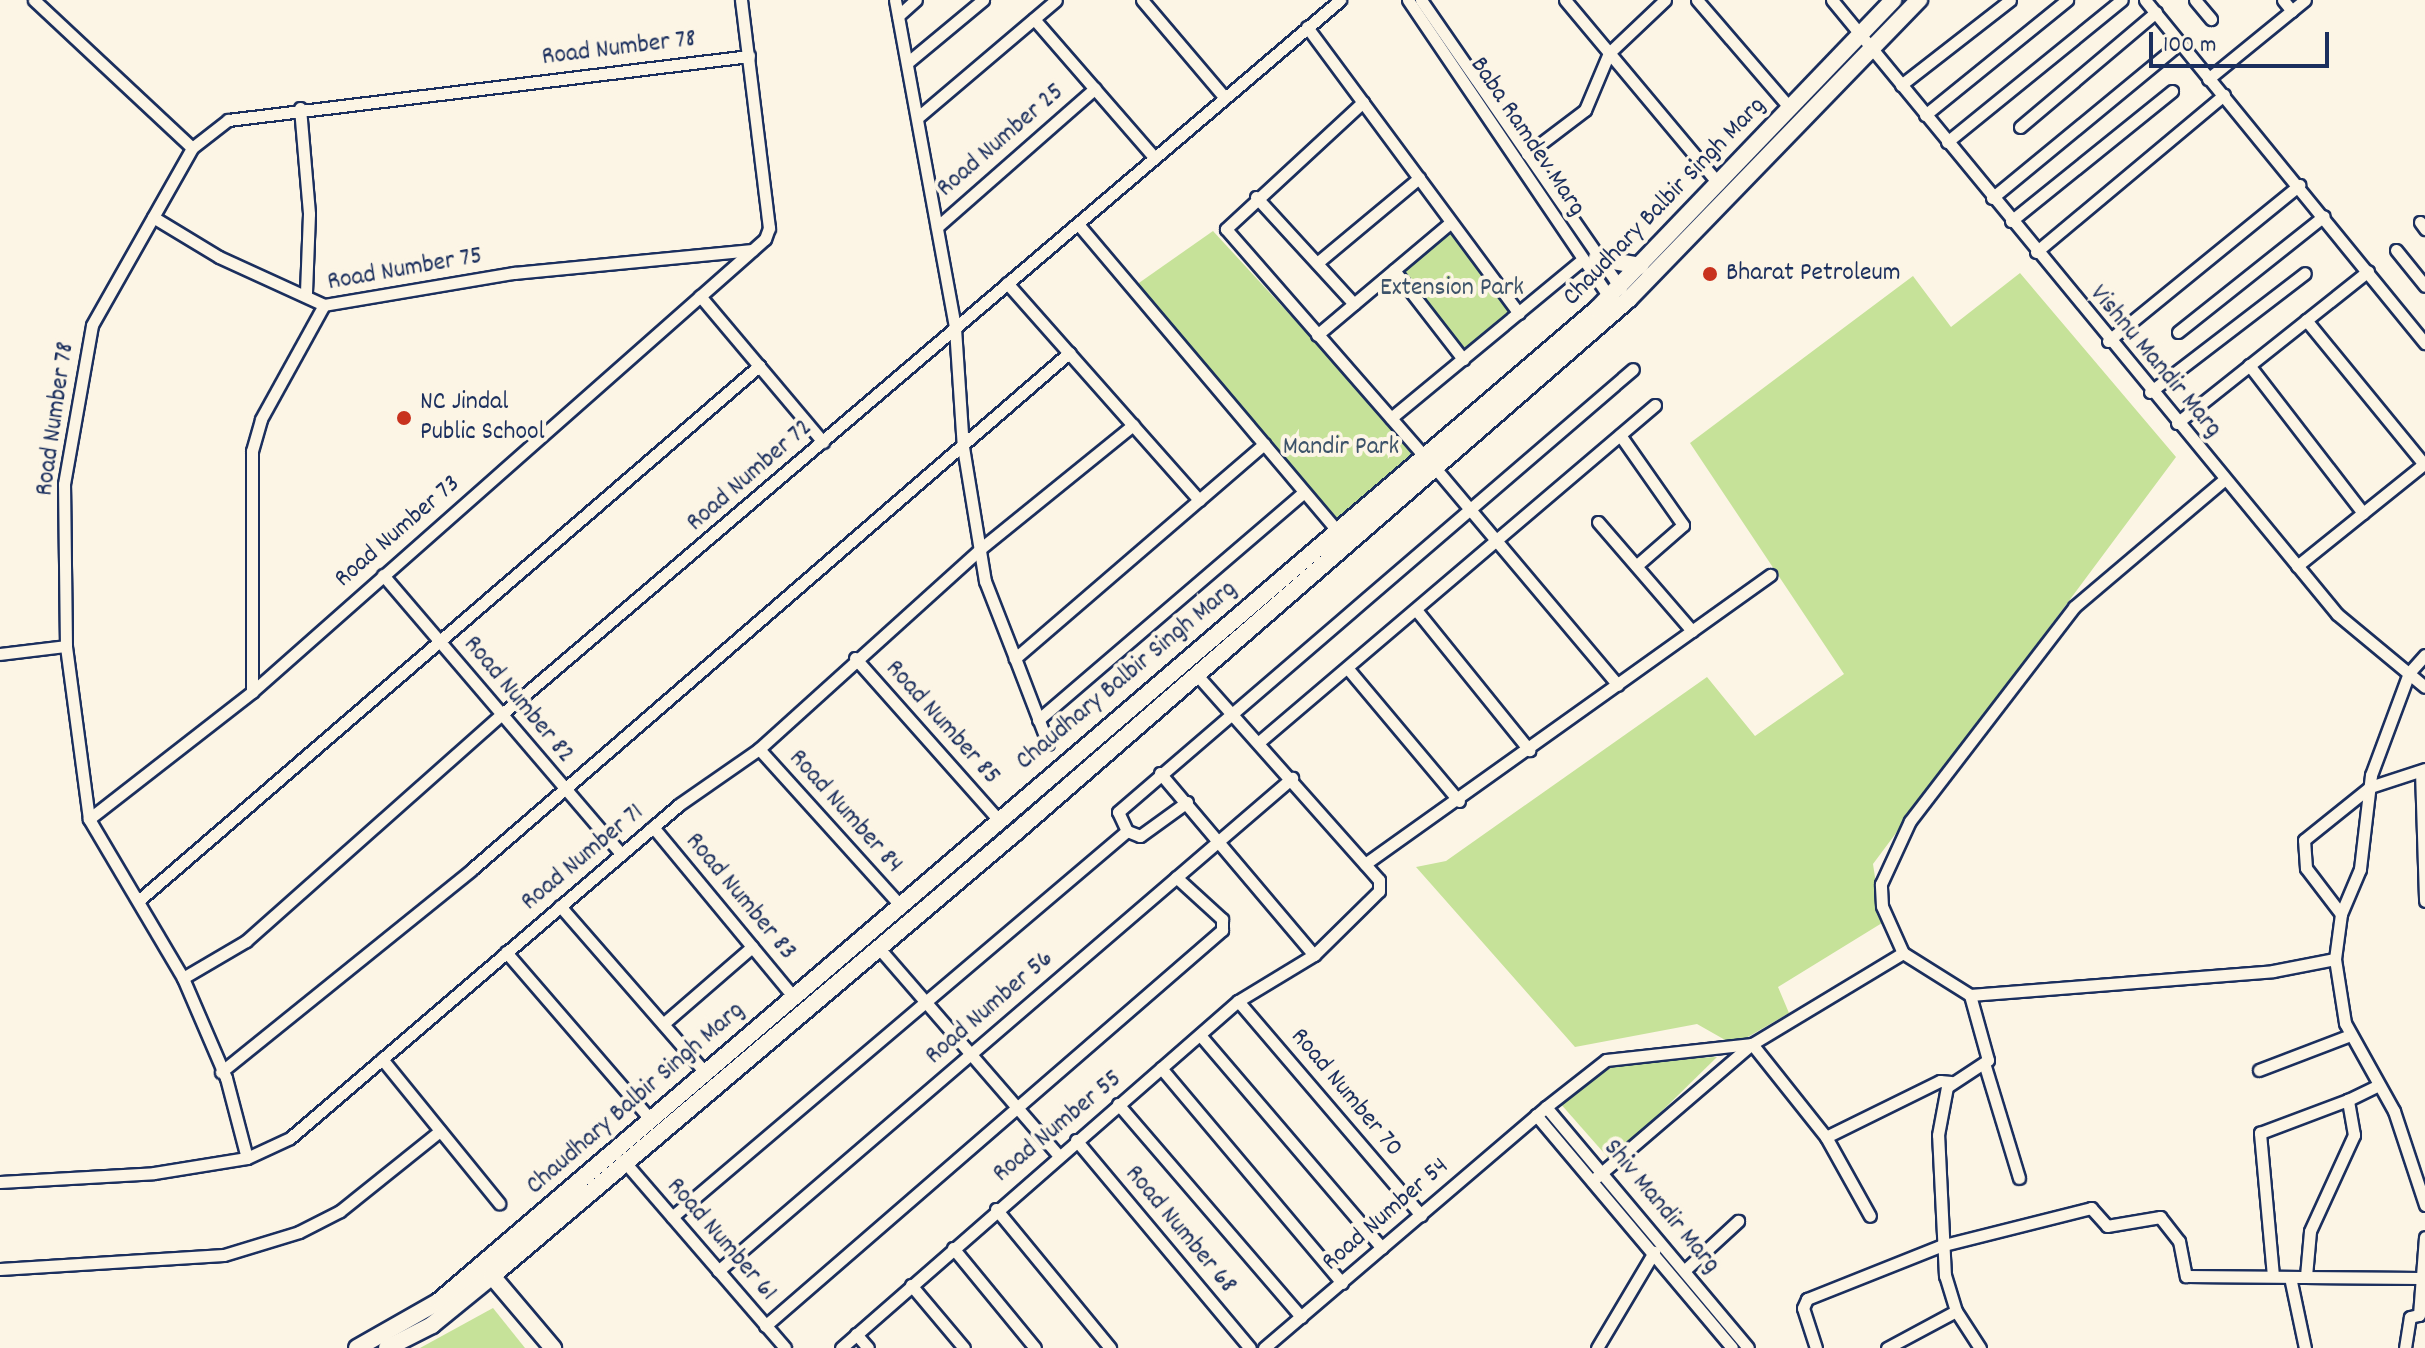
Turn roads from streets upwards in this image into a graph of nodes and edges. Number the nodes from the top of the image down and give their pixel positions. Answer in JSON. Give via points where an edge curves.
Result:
{"nodes":[{"id":1,"x":34,"y":0,"type":"edge"},
{"id":2,"x":741,"y":0,"type":"edge"},
{"id":3,"x":895,"y":0,"type":"edge"},
{"id":4,"x":916,"y":0,"type":"edge"},
{"id":5,"x":983,"y":0,"type":"edge"},
{"id":6,"x":1056,"y":0,"type":"edge"},
{"id":7,"x":1142,"y":0,"type":"edge"},
{"id":8,"x":1340,"y":0,"type":"edge"},
{"id":9,"x":1408,"y":0,"type":"edge"},
{"id":10,"x":1421,"y":0,"type":"edge"},
{"id":11,"x":1565,"y":0,"type":"edge"},
{"id":12,"x":1665,"y":0,"type":"edge"},
{"id":13,"x":1697,"y":0,"type":"edge"},
{"id":14,"x":1832,"y":0,"type":"edge"},
{"id":15,"x":1893,"y":0,"type":"edge"},
{"id":16,"x":1919,"y":0,"type":"edge"},
{"id":17,"x":2010,"y":0,"type":"edge"},
{"id":18,"x":2067,"y":0,"type":"edge"},
{"id":19,"x":2122,"y":0,"type":"edge"},
{"id":20,"x":2145,"y":0,"type":"edge"},
{"id":21,"x":2195,"y":0,"type":"edge"},
{"id":22,"x":2283,"y":0,"type":"edge"},
{"id":23,"x":2305,"y":0,"type":"edge"},
{"id":24,"x":2292,"y":11,"type":"junction"},
{"id":25,"x":2156,"y":12,"type":"junction"},
{"id":26,"x":898,"y":16,"type":"junction"},
{"id":27,"x":1034,"y":19,"type":"junction"},
{"id":28,"x":2211,"y":19,"type":"dead end"},
{"id":29,"x":1307,"y":27,"type":"junction"},
{"id":30,"x":1864,"y":41,"type":"junction"},
{"id":31,"x":2180,"y":43,"type":"junction"},
{"id":32,"x":1609,"y":53,"type":"junction"},
{"id":33,"x":749,"y":56,"type":"junction"},
{"id":34,"x":907,"y":63,"type":"junction"},
{"id":35,"x":2208,"y":79,"type":"junction"},
{"id":36,"x":1901,"y":85,"type":"junction"},
{"id":37,"x":1095,"y":88,"type":"junction"},
{"id":38,"x":2172,"y":91,"type":"dead end"},
{"id":39,"x":2224,"y":95,"type":"junction"},
{"id":40,"x":1225,"y":98,"type":"junction"},
{"id":41,"x":1363,"y":102,"type":"junction"},
{"id":42,"x":300,"y":108,"type":"junction"},
{"id":43,"x":1790,"y":108,"type":"junction"},
{"id":44,"x":1925,"y":115,"type":"junction"},
{"id":45,"x":917,"y":118,"type":"junction"},
{"id":46,"x":2020,"y":127,"type":"dead end"},
{"id":47,"x":1947,"y":142,"type":"junction"},
{"id":48,"x":192,"y":148,"type":"junction"},
{"id":49,"x":1527,"y":154,"type":"junction"},
{"id":50,"x":1155,"y":158,"type":"junction"},
{"id":51,"x":1419,"y":178,"type":"junction"},
{"id":52,"x":1719,"y":184,"type":"junction"},
{"id":53,"x":2299,"y":185,"type":"junction"},
{"id":54,"x":1256,"y":197,"type":"junction"},
{"id":55,"x":1992,"y":198,"type":"junction"},
{"id":56,"x":2324,"y":216,"type":"junction"},
{"id":57,"x":153,"y":217,"type":"junction"},
{"id":58,"x":2011,"y":221,"type":"junction"},
{"id":59,"x":1451,"y":222,"type":"junction"},
{"id":60,"x":1078,"y":224,"type":"junction"},
{"id":61,"x":937,"y":227,"type":"junction"},
{"id":62,"x":752,"y":250,"type":"junction"},
{"id":63,"x":2396,"y":250,"type":"dead end"},
{"id":64,"x":2036,"y":252,"type":"junction"},
{"id":65,"x":1590,"y":258,"type":"junction"},
{"id":66,"x":1317,"y":263,"type":"junction"},
{"id":67,"x":1640,"y":266,"type":"junction"},
{"id":68,"x":1394,"y":270,"type":"junction"},
{"id":69,"x":2368,"y":271,"type":"junction"},
{"id":70,"x":2305,"y":273,"type":"dead end"},
{"id":71,"x":1007,"y":283,"type":"junction"},
{"id":72,"x":2425,"y":286,"type":"edge"},
{"id":73,"x":306,"y":293,"type":"junction"},
{"id":74,"x":700,"y":296,"type":"junction"},
{"id":75,"x":1619,"y":298,"type":"junction"},
{"id":76,"x":1354,"y":304,"type":"junction"},
{"id":77,"x":324,"y":305,"type":"junction"},
{"id":78,"x":1519,"y":313,"type":"junction"},
{"id":79,"x":2306,"y":320,"type":"junction"},
{"id":80,"x":955,"y":328,"type":"junction"},
{"id":81,"x":2178,"y":332,"type":"dead end"},
{"id":82,"x":1317,"y":335,"type":"junction"},
{"id":83,"x":2108,"y":341,"type":"junction"},
{"id":84,"x":2425,"y":343,"type":"edge"},
{"id":85,"x":1069,"y":353,"type":"junction"},
{"id":86,"x":1463,"y":359,"type":"junction"},
{"id":87,"x":2249,"y":365,"type":"junction"},
{"id":88,"x":759,"y":366,"type":"junction"},
{"id":89,"x":1633,"y":369,"type":"dead end"},
{"id":90,"x":2150,"y":392,"type":"junction"},
{"id":91,"x":1655,"y":405,"type":"dead end"},
{"id":92,"x":1391,"y":418,"type":"junction"},
{"id":93,"x":2177,"y":423,"type":"junction"},
{"id":94,"x":1133,"y":425,"type":"junction"},
{"id":95,"x":1620,"y":435,"type":"junction"},
{"id":96,"x":823,"y":442,"type":"junction"},
{"id":97,"x":1264,"y":444,"type":"junction"},
{"id":98,"x":963,"y":447,"type":"junction"},
{"id":99,"x":1430,"y":463,"type":"junction"},
{"id":100,"x":2424,"y":464,"type":"edge"},
{"id":101,"x":2224,"y":480,"type":"junction"},
{"id":102,"x":1304,"y":492,"type":"junction"},
{"id":103,"x":1199,"y":500,"type":"junction"},
{"id":104,"x":1468,"y":508,"type":"junction"},
{"id":105,"x":2363,"y":513,"type":"junction"},
{"id":106,"x":1598,"y":522,"type":"dead end"},
{"id":107,"x":1336,"y":529,"type":"junction"},
{"id":108,"x":1496,"y":542,"type":"junction"},
{"id":109,"x":980,"y":549,"type":"junction"},
{"id":110,"x":1636,"y":566,"type":"junction"},
{"id":111,"x":2297,"y":566,"type":"junction"},
{"id":112,"x":383,"y":575,"type":"junction"},
{"id":113,"x":1770,"y":575,"type":"dead end"},
{"id":114,"x":1417,"y":611,"type":"junction"},
{"id":115,"x":1692,"y":631,"type":"junction"},
{"id":116,"x":438,"y":640,"type":"junction"},
{"id":117,"x":66,"y":646,"type":"junction"},
{"id":118,"x":0,"y":654,"type":"edge"},
{"id":119,"x":2425,"y":655,"type":"edge"},
{"id":120,"x":855,"y":658,"type":"junction"},
{"id":121,"x":1015,"y":658,"type":"junction"},
{"id":122,"x":1349,"y":670,"type":"junction"},
{"id":123,"x":2409,"y":673,"type":"junction"},
{"id":124,"x":1196,"y":674,"type":"junction"},
{"id":125,"x":1618,"y":685,"type":"junction"},
{"id":126,"x":2425,"y":687,"type":"edge"},
{"id":127,"x":252,"y":692,"type":"junction"},
{"id":128,"x":1231,"y":712,"type":"junction"},
{"id":129,"x":502,"y":714,"type":"junction"},
{"id":130,"x":1038,"y":720,"type":"junction"},
{"id":131,"x":1259,"y":742,"type":"junction"},
{"id":132,"x":1048,"y":744,"type":"dead end"},
{"id":133,"x":759,"y":749,"type":"junction"},
{"id":134,"x":1529,"y":750,"type":"junction"},
{"id":135,"x":2423,"y":770,"type":"edge"},
{"id":136,"x":1160,"y":773,"type":"junction"},
{"id":137,"x":1292,"y":778,"type":"junction"},
{"id":138,"x":563,"y":786,"type":"junction"},
{"id":139,"x":2370,"y":787,"type":"junction"},
{"id":140,"x":1459,"y":801,"type":"junction"},
{"id":141,"x":1187,"y":802,"type":"junction"},
{"id":142,"x":997,"y":818,"type":"junction"},
{"id":143,"x":89,"y":819,"type":"junction"},
{"id":144,"x":653,"y":827,"type":"junction"},
{"id":145,"x":1127,"y":831,"type":"junction"},
{"id":146,"x":1219,"y":840,"type":"junction"},
{"id":147,"x":621,"y":854,"type":"junction"},
{"id":148,"x":1365,"y":864,"type":"junction"},
{"id":149,"x":1176,"y":877,"type":"junction"},
{"id":150,"x":138,"y":901,"type":"junction"},
{"id":151,"x":2425,"y":901,"type":"edge"},
{"id":152,"x":899,"y":904,"type":"junction"},
{"id":153,"x":560,"y":906,"type":"junction"},
{"id":154,"x":2341,"y":914,"type":"junction"},
{"id":155,"x":752,"y":947,"type":"junction"},
{"id":156,"x":878,"y":947,"type":"junction"},
{"id":157,"x":506,"y":952,"type":"junction"},
{"id":158,"x":1903,"y":953,"type":"junction"},
{"id":159,"x":1314,"y":955,"type":"junction"},
{"id":160,"x":2335,"y":959,"type":"junction"},
{"id":161,"x":183,"y":978,"type":"junction"},
{"id":162,"x":792,"y":995,"type":"junction"},
{"id":163,"x":1970,"y":995,"type":"junction"},
{"id":164,"x":926,"y":998,"type":"junction"},
{"id":165,"x":1238,"y":1001,"type":"junction"},
{"id":166,"x":663,"y":1024,"type":"junction"},
{"id":167,"x":1200,"y":1035,"type":"junction"},
{"id":168,"x":2350,"y":1035,"type":"junction"},
{"id":169,"x":1752,"y":1044,"type":"junction"},
{"id":170,"x":972,"y":1052,"type":"junction"},
{"id":171,"x":382,"y":1059,"type":"junction"},
{"id":172,"x":1985,"y":1066,"type":"junction"},
{"id":173,"x":1161,"y":1068,"type":"junction"},
{"id":174,"x":2259,"y":1070,"type":"dead end"},
{"id":175,"x":704,"y":1071,"type":"junction"},
{"id":176,"x":221,"y":1072,"type":"junction"},
{"id":177,"x":1951,"y":1082,"type":"junction"},
{"id":178,"x":2379,"y":1085,"type":"junction"},
{"id":179,"x":2348,"y":1100,"type":"junction"},
{"id":180,"x":1118,"y":1104,"type":"junction"},
{"id":181,"x":1018,"y":1107,"type":"junction"},
{"id":182,"x":1541,"y":1111,"type":"junction"},
{"id":183,"x":650,"y":1119,"type":"junction"},
{"id":184,"x":440,"y":1131,"type":"junction"},
{"id":185,"x":1826,"y":1137,"type":"junction"},
{"id":186,"x":1076,"y":1140,"type":"junction"},
{"id":187,"x":1058,"y":1155,"type":"junction"},
{"id":188,"x":247,"y":1158,"type":"junction"},
{"id":189,"x":623,"y":1160,"type":"junction"},
{"id":190,"x":1603,"y":1171,"type":"junction"},
{"id":191,"x":2019,"y":1178,"type":"dead end"},
{"id":192,"x":1592,"y":1181,"type":"junction"},
{"id":193,"x":0,"y":1182,"type":"edge"},
{"id":194,"x":499,"y":1203,"type":"dead end"},
{"id":195,"x":2425,"y":1205,"type":"edge"},
{"id":196,"x":996,"y":1209,"type":"junction"},
{"id":197,"x":1421,"y":1215,"type":"junction"},
{"id":198,"x":1870,"y":1216,"type":"dead end"},
{"id":199,"x":672,"y":1217,"type":"junction"},
{"id":200,"x":1738,"y":1221,"type":"dead end"},
{"id":201,"x":535,"y":1228,"type":"junction"},
{"id":202,"x":2425,"y":1237,"type":"edge"},
{"id":203,"x":1940,"y":1246,"type":"junction"},
{"id":204,"x":953,"y":1248,"type":"junction"},
{"id":205,"x":1382,"y":1248,"type":"junction"},
{"id":206,"x":1654,"y":1252,"type":"junction"},
{"id":207,"x":0,"y":1269,"type":"edge"},
{"id":208,"x":1686,"y":1269,"type":"junction"},
{"id":209,"x":718,"y":1271,"type":"junction"},
{"id":210,"x":483,"y":1273,"type":"junction"},
{"id":211,"x":2273,"y":1276,"type":"junction"},
{"id":212,"x":2306,"y":1276,"type":"junction"},
{"id":213,"x":2290,"y":1277,"type":"junction"},
{"id":214,"x":2420,"y":1278,"type":"junction"},
{"id":215,"x":1342,"y":1283,"type":"junction"},
{"id":216,"x":911,"y":1285,"type":"junction"},
{"id":217,"x":1956,"y":1311,"type":"junction"},
{"id":218,"x":2422,"y":1316,"type":"edge"},
{"id":219,"x":1301,"y":1317,"type":"junction"},
{"id":220,"x":765,"y":1326,"type":"junction"},
{"id":221,"x":856,"y":1334,"type":"junction"},
{"id":222,"x":357,"y":1348,"type":"edge"},
{"id":223,"x":387,"y":1348,"type":"edge"},
{"id":224,"x":539,"y":1348,"type":"edge"},
{"id":225,"x":553,"y":1348,"type":"edge"},
{"id":226,"x":785,"y":1348,"type":"edge"},
{"id":227,"x":841,"y":1348,"type":"edge"},
{"id":228,"x":868,"y":1348,"type":"edge"},
{"id":229,"x":964,"y":1348,"type":"edge"},
{"id":230,"x":1035,"y":1348,"type":"edge"},
{"id":231,"x":1110,"y":1348,"type":"edge"},
{"id":232,"x":1250,"y":1348,"type":"edge"},
{"id":233,"x":1264,"y":1348,"type":"edge"},
{"id":234,"x":1597,"y":1348,"type":"edge"},
{"id":235,"x":1732,"y":1348,"type":"edge"},
{"id":236,"x":1748,"y":1348,"type":"edge"},
{"id":237,"x":1816,"y":1348,"type":"edge"},
{"id":238,"x":1887,"y":1348,"type":"edge"},
{"id":239,"x":1980,"y":1348,"type":"edge"},
{"id":240,"x":2305,"y":1348,"type":"edge"},
{"id":241,"x":2405,"y":1348,"type":"edge"}],
"edges":[{"from":1,"to":48,"type":"street"},
{"from":2,"to":33,"type":"street","name":"Road Number 73"},
{"from":3,"to":26,"type":"street"},
{"from":4,"to":26,"type":"street"},
{"from":5,"to":34,"type":"street"},
{"from":6,"to":27,"type":"street"},
{"from":7,"to":40,"type":"street"},
{"from":8,"to":29,"type":"street","name":"Road Number 72"},
{"from":9,"to":65,"type":"street","name":"Baba Ramdev Marg"},
{"from":10,"to":49,"type":"street","name":"Baba Ramdev Marg"},
{"from":11,"to":32,"type":"street"},
{"from":12,"to":32,"type":"street"},
{"from":13,"to":43,"type":"street"},
{"from":14,"to":30,"type":"street","name":"Vishnu Mandir Marg"},
{"from":15,"to":30,"type":"street","name":"Chaudhary Balbir Singh Marg"},
{"from":16,"to":30,"type":"street","name":"Chaudhary Balbir Singh Marg"},
{"from":17,"to":36,"type":"street"},
{"from":18,"to":44,"type":"street"},
{"from":19,"to":47,"type":"street"},
{"from":20,"to":25,"type":"street"},
{"from":21,"to":28,"type":"street"},
{"from":22,"to":24,"type":"street"},
{"from":23,"to":24,"type":"street"},
{"from":24,"to":35,"type":"street"},
{"from":25,"to":31,"type":"street"},
{"from":25,"to":46,"type":"street"},
{"from":26,"to":34,"type":"street"},
{"from":27,"to":37,"type":"street"},
{"from":27,"to":45,"type":"street"},
{"from":29,"to":40,"type":"street","name":"Road Number 72"},
{"from":29,"to":41,"type":"street"},
{"from":30,"to":36,"type":"street","name":"Vishnu Mandir Marg"},
{"from":30,"to":43,"type":"street","name":"Chaudhary Balbir Singh Marg"},
{"from":30,"to":75,"type":"street","name":"Chaudhary Balbir Singh Marg"},
{"from":31,"to":35,"type":"street"},
{"from":31,"to":55,"type":"street"},
{"from":32,"to":49,"type":"street","via":[[1585,110]]},
{"from":32,"to":52,"type":"street"},
{"from":33,"to":42,"type":"street","name":"Road Number 78"},
{"from":33,"to":62,"type":"street","name":"Road Number 73","via":[[769,228]]},
{"from":34,"to":45,"type":"street"},
{"from":35,"to":39,"type":"street"},
{"from":36,"to":44,"type":"street","name":"Vishnu Mandir Marg"},
{"from":37,"to":50,"type":"street"},
{"from":37,"to":61,"type":"street","name":"Road Number 25"},
{"from":38,"to":58,"type":"street"},
{"from":39,"to":53,"type":"street"},
{"from":39,"to":64,"type":"street"},
{"from":40,"to":50,"type":"street","name":"Road Number 72"},
{"from":41,"to":51,"type":"street"},
{"from":41,"to":54,"type":"street"},
{"from":42,"to":48,"type":"street","name":"Road Number 78","via":[[228,120]]},
{"from":42,"to":73,"type":"street","via":[[309,214]]},
{"from":43,"to":52,"type":"street","name":"Chaudhary Balbir Singh Marg"},
{"from":44,"to":47,"type":"street","name":"Vishnu Mandir Marg"},
{"from":45,"to":61,"type":"street"},
{"from":47,"to":55,"type":"street","name":"Vishnu Mandir Marg"},
{"from":48,"to":57,"type":"street","name":"Road Number 78"},
{"from":49,"to":65,"type":"street","name":"Baba Ramdev Marg"},
{"from":50,"to":60,"type":"street","name":"Road Number 72"},
{"from":51,"to":59,"type":"street"},
{"from":51,"to":66,"type":"street"},
{"from":52,"to":67,"type":"street","name":"Chaudhary Balbir Singh Marg"},
{"from":53,"to":56,"type":"street"},
{"from":53,"to":83,"type":"street"},
{"from":54,"to":66,"type":"street"},
{"from":54,"to":82,"type":"street","via":[[1229,220],[1227,235]]},
{"from":55,"to":58,"type":"street","name":"Vishnu Mandir Marg"},
{"from":56,"to":69,"type":"street"},
{"from":56,"to":81,"type":"street"},
{"from":57,"to":73,"type":"street","via":[[219,257]]},
{"from":57,"to":117,"type":"street","name":"Road Number 78","via":[[92,325],[74,409],[64,484]]},
{"from":58,"to":64,"type":"street","name":"Vishnu Mandir Marg"},
{"from":59,"to":68,"type":"street"},
{"from":59,"to":78,"type":"street"},
{"from":60,"to":71,"type":"street","name":"Road Number 72"},
{"from":60,"to":97,"type":"street"},
{"from":61,"to":80,"type":"street"},
{"from":62,"to":74,"type":"street","name":"Road Number 73"},
{"from":62,"to":77,"type":"street","name":"Road Number 75","via":[[514,273]]},
{"from":63,"to":72,"type":"street"},
{"from":64,"to":83,"type":"street","name":"Vishnu Mandir Marg"},
{"from":65,"to":67,"type":"street"},
{"from":65,"to":75,"type":"street","name":"Baba Ramdev Marg"},
{"from":65,"to":78,"type":"street"},
{"from":66,"to":76,"type":"street"},
{"from":67,"to":75,"type":"street","name":"Chaudhary Balbir Singh Marg"},
{"from":68,"to":76,"type":"street"},
{"from":68,"to":86,"type":"street"},
{"from":69,"to":79,"type":"street"},
{"from":69,"to":84,"type":"street"},
{"from":70,"to":90,"type":"street"},
{"from":71,"to":80,"type":"street","name":"Road Number 72"},
{"from":71,"to":85,"type":"street"},
{"from":73,"to":77,"type":"street"},
{"from":74,"to":88,"type":"street"},
{"from":74,"to":112,"type":"street","name":"Road Number 73"},
{"from":75,"to":99,"type":"street","name":"Chaudhary Balbir Singh Marg"},
{"from":76,"to":82,"type":"street"},
{"from":77,"to":127,"type":"street","name":"Road Number 75","via":[[261,419],[252,451]]},
{"from":78,"to":86,"type":"street"},
{"from":79,"to":87,"type":"street"},
{"from":79,"to":100,"type":"street"},
{"from":80,"to":96,"type":"street","name":"Road Number 72"},
{"from":80,"to":98,"type":"street"},
{"from":82,"to":92,"type":"street"},
{"from":83,"to":90,"type":"street","name":"Vishnu Mandir Marg"},
{"from":85,"to":94,"type":"street"},
{"from":85,"to":98,"type":"street"},
{"from":86,"to":92,"type":"street"},
{"from":87,"to":93,"type":"street"},
{"from":87,"to":105,"type":"street"},
{"from":88,"to":96,"type":"street"},
{"from":88,"to":116,"type":"street"},
{"from":89,"to":104,"type":"street"},
{"from":90,"to":93,"type":"street","name":"Vishnu Mandir Marg"},
{"from":91,"to":95,"type":"street"},
{"from":92,"to":99,"type":"street"},
{"from":93,"to":101,"type":"street","name":"Vishnu Mandir Marg"},
{"from":94,"to":103,"type":"street"},
{"from":94,"to":109,"type":"street","name":"Road Number 71"},
{"from":95,"to":108,"type":"street"},
{"from":95,"to":110,"type":"street","via":[[1683,525]]},
{"from":96,"to":129,"type":"street","name":"Road Number 72"},
{"from":97,"to":102,"type":"street"},
{"from":97,"to":103,"type":"street"},
{"from":98,"to":109,"type":"street"},
{"from":98,"to":138,"type":"street"},
{"from":99,"to":104,"type":"street"},
{"from":99,"to":107,"type":"street","name":"Chaudhary Balbir Singh Marg"},
{"from":99,"to":124,"type":"street","name":"Chaudhary Balbir Singh Marg"},
{"from":100,"to":105,"type":"street"},
{"from":101,"to":111,"type":"street","name":"Vishnu Mandir Marg"},
{"from":101,"to":158,"type":"street","via":[[2074,607],[1910,821],[1879,894]]},
{"from":102,"to":107,"type":"street"},
{"from":102,"to":130,"type":"street"},
{"from":103,"to":121,"type":"street"},
{"from":104,"to":108,"type":"street"},
{"from":104,"to":128,"type":"street"},
{"from":105,"to":111,"type":"street"},
{"from":106,"to":110,"type":"street"},
{"from":107,"to":142,"type":"street","name":"Chaudhary Balbir Singh Marg"},
{"from":108,"to":114,"type":"street"},
{"from":108,"to":125,"type":"street"},
{"from":109,"to":120,"type":"street","name":"Road Number 71"},
{"from":109,"to":121,"type":"street"},
{"from":110,"to":115,"type":"street"},
{"from":111,"to":123,"type":"street","name":"Vishnu Mandir Marg","via":[[2337,614]]},
{"from":112,"to":116,"type":"street","name":"Road Number 82"},
{"from":112,"to":127,"type":"street","name":"Road Number 73"},
{"from":113,"to":115,"type":"street"},
{"from":114,"to":122,"type":"street"},
{"from":114,"to":134,"type":"street"},
{"from":115,"to":125,"type":"street"},
{"from":116,"to":129,"type":"street","name":"Road Number 82"},
{"from":116,"to":150,"type":"street"},
{"from":117,"to":118,"type":"street"},
{"from":117,"to":143,"type":"street","name":"Road Number 78"},
{"from":119,"to":123,"type":"street"},
{"from":120,"to":133,"type":"street","name":"Road Number 71"},
{"from":120,"to":142,"type":"street","name":"Road Number 85"},
{"from":121,"to":130,"type":"street"},
{"from":122,"to":131,"type":"street"},
{"from":122,"to":140,"type":"street"},
{"from":123,"to":126,"type":"street","name":"Vishnu Mandir Marg"},
{"from":123,"to":139,"type":"street"},
{"from":124,"to":128,"type":"street"},
{"from":124,"to":156,"type":"street","name":"Chaudhary Balbir Singh Marg"},
{"from":125,"to":134,"type":"street"},
{"from":127,"to":143,"type":"street","name":"Road Number 73"},
{"from":128,"to":131,"type":"street"},
{"from":128,"to":136,"type":"street"},
{"from":129,"to":138,"type":"street","name":"Road Number 82"},
{"from":129,"to":161,"type":"street","name":"Road Number 72","via":[[246,941]]},
{"from":130,"to":132,"type":"street"},
{"from":131,"to":137,"type":"street"},
{"from":133,"to":144,"type":"street","name":"Road Number 71"},
{"from":133,"to":152,"type":"street","name":"Road Number 84"},
{"from":134,"to":140,"type":"street"},
{"from":135,"to":139,"type":"street"},
{"from":135,"to":151,"type":"street"},
{"from":136,"to":141,"type":"street"},
{"from":136,"to":145,"type":"street","via":[[1118,812]]},
{"from":137,"to":146,"type":"street","name":"Road Number 56"},
{"from":137,"to":148,"type":"street"},
{"from":138,"to":147,"type":"street","name":"Road Number 82"},
{"from":138,"to":176,"type":"street","via":[[285,1026]]},
{"from":139,"to":154,"type":"street","via":[[2360,869]]},
{"from":139,"to":154,"type":"street","via":[[2304,840],[2306,868]]},
{"from":140,"to":148,"type":"street"},
{"from":141,"to":145,"type":"street","via":[[1143,835]]},
{"from":141,"to":146,"type":"street"},
{"from":142,"to":152,"type":"street","name":"Chaudhary Balbir Singh Marg"},
{"from":143,"to":150,"type":"street","name":"Road Number 78"},
{"from":144,"to":147,"type":"street","name":"Road Number 71"},
{"from":144,"to":155,"type":"street","name":"Road Number 83"},
{"from":145,"to":164,"type":"street"},
{"from":146,"to":149,"type":"street","name":"Road Number 56"},
{"from":146,"to":159,"type":"street"},
{"from":147,"to":153,"type":"street","name":"Road Number 71"},
{"from":148,"to":159,"type":"street","name":"Road Number 55","via":[[1379,880],[1379,891]]},
{"from":149,"to":170,"type":"street","name":"Road Number 56"},
{"from":149,"to":181,"type":"street","via":[[1222,919],[1222,930]]},
{"from":150,"to":161,"type":"street","name":"Road Number 78"},
{"from":152,"to":162,"type":"street","name":"Chaudhary Balbir Singh Marg"},
{"from":153,"to":157,"type":"street","name":"Road Number 71"},
{"from":153,"to":166,"type":"street"},
{"from":154,"to":160,"type":"street"},
{"from":155,"to":162,"type":"street","name":"Road Number 83"},
{"from":155,"to":166,"type":"street"},
{"from":156,"to":164,"type":"street"},
{"from":156,"to":189,"type":"street","name":"Chaudhary Balbir Singh Marg"},
{"from":157,"to":171,"type":"street","name":"Road Number 71"},
{"from":157,"to":183,"type":"street"},
{"from":158,"to":163,"type":"street"},
{"from":158,"to":169,"type":"street"},
{"from":159,"to":165,"type":"street","name":"Road Number 55"},
{"from":160,"to":163,"type":"street","via":[[2273,971]]},
{"from":160,"to":168,"type":"street","via":[[2337,1001]]},
{"from":161,"to":176,"type":"street","name":"Road Number 78"},
{"from":162,"to":175,"type":"street","name":"Chaudhary Balbir Singh Marg"},
{"from":163,"to":172,"type":"street"},
{"from":164,"to":170,"type":"street"},
{"from":164,"to":199,"type":"street"},
{"from":165,"to":167,"type":"street","name":"Road Number 55"},
{"from":165,"to":197,"type":"street","name":"Road Number 70"},
{"from":166,"to":175,"type":"street"},
{"from":167,"to":173,"type":"street","name":"Road Number 55"},
{"from":167,"to":205,"type":"street"},
{"from":168,"to":174,"type":"street"},
{"from":168,"to":178,"type":"street"},
{"from":169,"to":182,"type":"street","name":"Road Number 54","via":[[1606,1060]]},
{"from":169,"to":185,"type":"street"},
{"from":169,"to":190,"type":"street"},
{"from":170,"to":181,"type":"street"},
{"from":170,"to":209,"type":"street","name":"Road Number 56"},
{"from":171,"to":184,"type":"street"},
{"from":171,"to":188,"type":"street","name":"Road Number 71","via":[[290,1138]]},
{"from":172,"to":177,"type":"street"},
{"from":172,"to":191,"type":"street"},
{"from":173,"to":180,"type":"street","name":"Road Number 55"},
{"from":173,"to":215,"type":"street"},
{"from":175,"to":183,"type":"street","name":"Chaudhary Balbir Singh Marg"},
{"from":176,"to":188,"type":"street","name":"Road Number 78"},
{"from":177,"to":185,"type":"street","via":[[1940,1081]]},
{"from":177,"to":203,"type":"street","via":[[1938,1135]]},
{"from":178,"to":179,"type":"street"},
{"from":178,"to":195,"type":"street","via":[[2414,1160]]},
{"from":179,"to":211,"type":"street","via":[[2260,1133]]},
{"from":179,"to":212,"type":"street","via":[[2354,1135],[2310,1231]]},
{"from":180,"to":186,"type":"street","name":"Road Number 55"},
{"from":180,"to":219,"type":"street"},
{"from":181,"to":187,"type":"street"},
{"from":181,"to":220,"type":"street"},
{"from":182,"to":190,"type":"street","name":"Shiv Mandir Marg"},
{"from":182,"to":192,"type":"street"},
{"from":182,"to":197,"type":"street","name":"Road Number 54"},
{"from":183,"to":201,"type":"street","name":"Chaudhary Balbir Singh Marg"},
{"from":184,"to":194,"type":"street"},
{"from":184,"to":207,"type":"street","via":[[340,1211],[299,1232],[224,1255]]},
{"from":185,"to":198,"type":"street"},
{"from":186,"to":187,"type":"street","name":"Road Number 55"},
{"from":186,"to":232,"type":"street","name":"Road Number 68"},
{"from":187,"to":196,"type":"street","name":"Road Number 55"},
{"from":188,"to":193,"type":"street","name":"Road Number 71","via":[[154,1173]]},
{"from":189,"to":199,"type":"street","name":"Road Number 61"},
{"from":189,"to":201,"type":"street","name":"Chaudhary Balbir Singh Marg"},
{"from":190,"to":192,"type":"street"},
{"from":190,"to":208,"type":"street","name":"Shiv Mandir Marg"},
{"from":192,"to":206,"type":"street"},
{"from":196,"to":204,"type":"street","name":"Road Number 55"},
{"from":196,"to":231,"type":"street"},
{"from":197,"to":205,"type":"street","name":"Road Number 54"},
{"from":199,"to":209,"type":"street","name":"Road Number 61"},
{"from":200,"to":208,"type":"street"},
{"from":201,"to":210,"type":"street","name":"Chaudhary Balbir Singh Marg"},
{"from":202,"to":214,"type":"street"},
{"from":203,"to":211,"type":"street","via":[[2094,1208],[2107,1226],[2160,1217],[2179,1241],[2186,1276]]},
{"from":203,"to":217,"type":"street"},
{"from":203,"to":237,"type":"street","via":[[1807,1299],[1803,1308]]},
{"from":204,"to":216,"type":"street","name":"Road Number 55"},
{"from":204,"to":230,"type":"street"},
{"from":205,"to":215,"type":"street","name":"Road Number 54"},
{"from":206,"to":234,"type":"street"},
{"from":206,"to":235,"type":"street"},
{"from":208,"to":236,"type":"street","name":"Shiv Mandir Marg"},
{"from":209,"to":220,"type":"street","name":"Road Number 61"},
{"from":210,"to":222,"type":"street","name":"Chaudhary Balbir Singh Marg","via":[[409,1323]]},
{"from":210,"to":223,"type":"street","name":"Chaudhary Balbir Singh Marg","via":[[432,1325]]},
{"from":210,"to":224,"type":"street"},
{"from":210,"to":225,"type":"street"},
{"from":211,"to":213,"type":"street"},
{"from":212,"to":213,"type":"street"},
{"from":212,"to":214,"type":"street"},
{"from":213,"to":240,"type":"street"},
{"from":214,"to":218,"type":"street"},
{"from":215,"to":219,"type":"street","name":"Road Number 54"},
{"from":216,"to":221,"type":"street","name":"Road Number 55"},
{"from":216,"to":229,"type":"street"},
{"from":217,"to":238,"type":"street"},
{"from":217,"to":239,"type":"street"},
{"from":218,"to":241,"type":"street","via":[[2410,1317]]},
{"from":219,"to":233,"type":"street","name":"Road Number 54"},
{"from":220,"to":226,"type":"street","name":"Road Number 61"},
{"from":221,"to":227,"type":"street","name":"Road Number 55"},
{"from":221,"to":228,"type":"street"}]}
